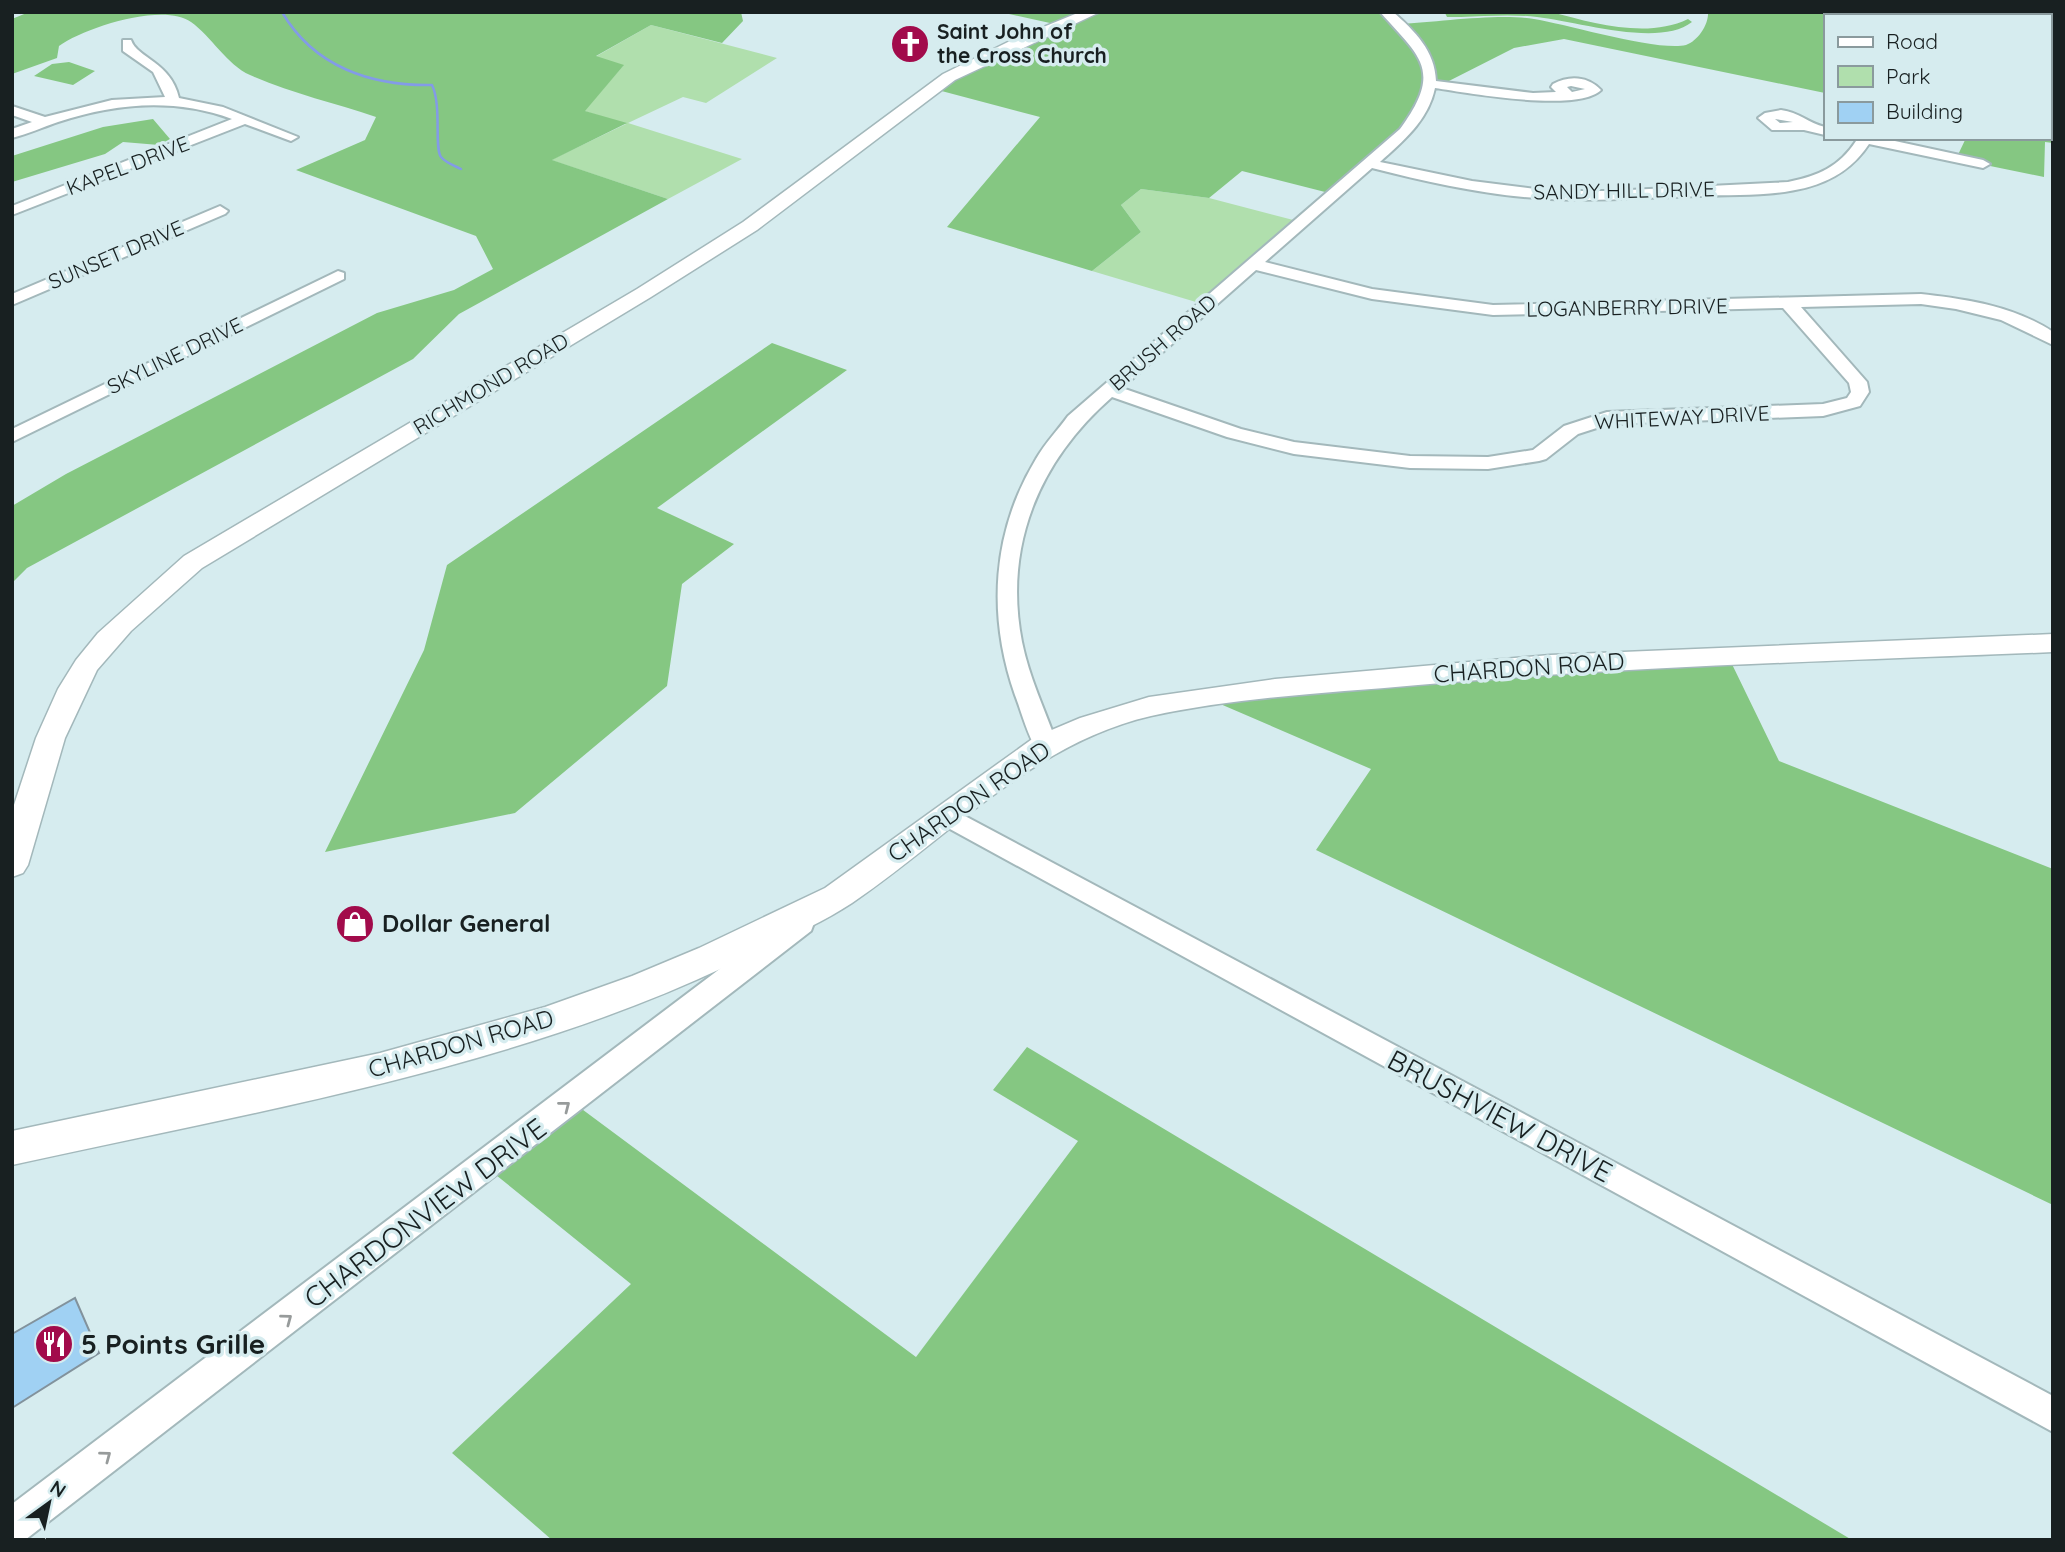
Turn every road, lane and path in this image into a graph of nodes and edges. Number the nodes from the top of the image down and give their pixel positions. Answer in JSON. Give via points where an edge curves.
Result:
{"nodes":[{"id":1,"x":1093,"y":12,"type":"edge"},
{"id":2,"x":1386,"y":12,"type":"edge"},
{"id":3,"x":127,"y":43,"type":"dead end"},
{"id":4,"x":1431,"y":84,"type":"junction"},
{"id":5,"x":1566,"y":93,"type":"dead end"},
{"id":6,"x":173,"y":101,"type":"junction"},
{"id":7,"x":12,"y":110,"type":"edge"},
{"id":8,"x":243,"y":120,"type":"junction"},
{"id":9,"x":43,"y":121,"type":"junction"},
{"id":10,"x":1804,"y":126,"type":"dead end"},
{"id":11,"x":1824,"y":131,"type":"edge"},
{"id":12,"x":12,"y":134,"type":"edge"},
{"id":13,"x":291,"y":137,"type":"dead end"},
{"id":14,"x":1862,"y":140,"type":"edge"},
{"id":15,"x":1868,"y":140,"type":"edge"},
{"id":16,"x":1368,"y":163,"type":"junction"},
{"id":17,"x":1983,"y":164,"type":"dead end"},
{"id":18,"x":12,"y":211,"type":"edge"},
{"id":19,"x":220,"y":211,"type":"dead end"},
{"id":20,"x":1253,"y":264,"type":"junction"},
{"id":21,"x":338,"y":276,"type":"dead end"},
{"id":22,"x":12,"y":300,"type":"edge"},
{"id":23,"x":1789,"y":304,"type":"junction"},
{"id":24,"x":2053,"y":340,"type":"edge"},
{"id":25,"x":1110,"y":390,"type":"junction"},
{"id":26,"x":12,"y":436,"type":"edge"},
{"id":27,"x":2053,"y":643,"type":"edge"},
{"id":28,"x":1045,"y":744,"type":"junction"},
{"id":29,"x":948,"y":816,"type":"junction"},
{"id":30,"x":12,"y":865,"type":"edge"},
{"id":31,"x":836,"y":897,"type":"junction"},
{"id":32,"x":12,"y":1148,"type":"edge"},
{"id":33,"x":2053,"y":1415,"type":"edge"},
{"id":34,"x":12,"y":1527,"type":"edge"}],
"edges":[{"from":1,"to":30,"type":"main road","name":"RICHMOND ROAD","via":[[948,77],[750,226],[193,562],[143,605],[87,664],[52,731]]},
{"from":2,"to":4,"type":"street","via":[[1422,50]]},
{"from":3,"to":6,"type":"street","via":[[127,48],[156,66],[171,85]]},
{"from":4,"to":5,"type":"street","via":[[1515,96]]},
{"from":4,"to":16,"type":"street","name":"BRUSH ROAD","via":[[1417,117]]},
{"from":6,"to":8,"type":"street"},
{"from":6,"to":9,"type":"street","via":[[113,106]]},
{"from":7,"to":9,"type":"street"},
{"from":8,"to":13,"type":"street"},
{"from":8,"to":18,"type":"street","name":"KAPEL DRIVE"},
{"from":9,"to":12,"type":"street"},
{"from":10,"to":11,"type":"street"},
{"from":14,"to":16,"type":"street","name":"SANDY HILL DRIVE","via":[[1840,170],[1792,187],[1762,189],[1578,196],[1526,193],[1466,186]]},
{"from":15,"to":17,"type":"street"},
{"from":16,"to":20,"type":"street","name":"BRUSH ROAD"},
{"from":19,"to":22,"type":"street","name":"SUNSET DRIVE"},
{"from":20,"to":23,"type":"street","name":"LOGANBERRY DRIVE","via":[[1378,297],[1480,309]]},
{"from":20,"to":25,"type":"street","name":"BRUSH ROAD"},
{"from":21,"to":26,"type":"street","name":"SKYLINE DRIVE"},
{"from":23,"to":24,"type":"street","name":"LOGANBERRY DRIVE","via":[[1921,299],[1962,304],[2005,316]]},
{"from":23,"to":25,"type":"street","name":"WHITEWAY DRIVE","via":[[1858,382],[1860,392],[1854,401],[1823,410],[1607,418],[1571,430],[1539,455],[1512,460],[1410,462],[1294,448],[1234,433]]},
{"from":25,"to":28,"type":"street","name":"BRUSH ROAD","via":[[1075,420],[1046,459],[1022,513],[1009,566],[1006,599],[1011,644]]},
{"from":27,"to":28,"type":"main road","name":"CHARDON ROAD","via":[[1550,664],[1275,688],[1149,707]]},
{"from":28,"to":29,"type":"main road","name":"CHARDON ROAD"},
{"from":29,"to":31,"type":"main road","name":"CHARDON ROAD"},
{"from":29,"to":33,"type":"street","name":"BRUSHVIEW DRIVE"},
{"from":31,"to":32,"type":"main road","name":"CHARDON ROAD","via":[[710,958],[546,1021],[380,1068]]},
{"from":34,"to":31,"type":"street","name":"CHARDONVIEW DRIVE","one_way":true}]}
